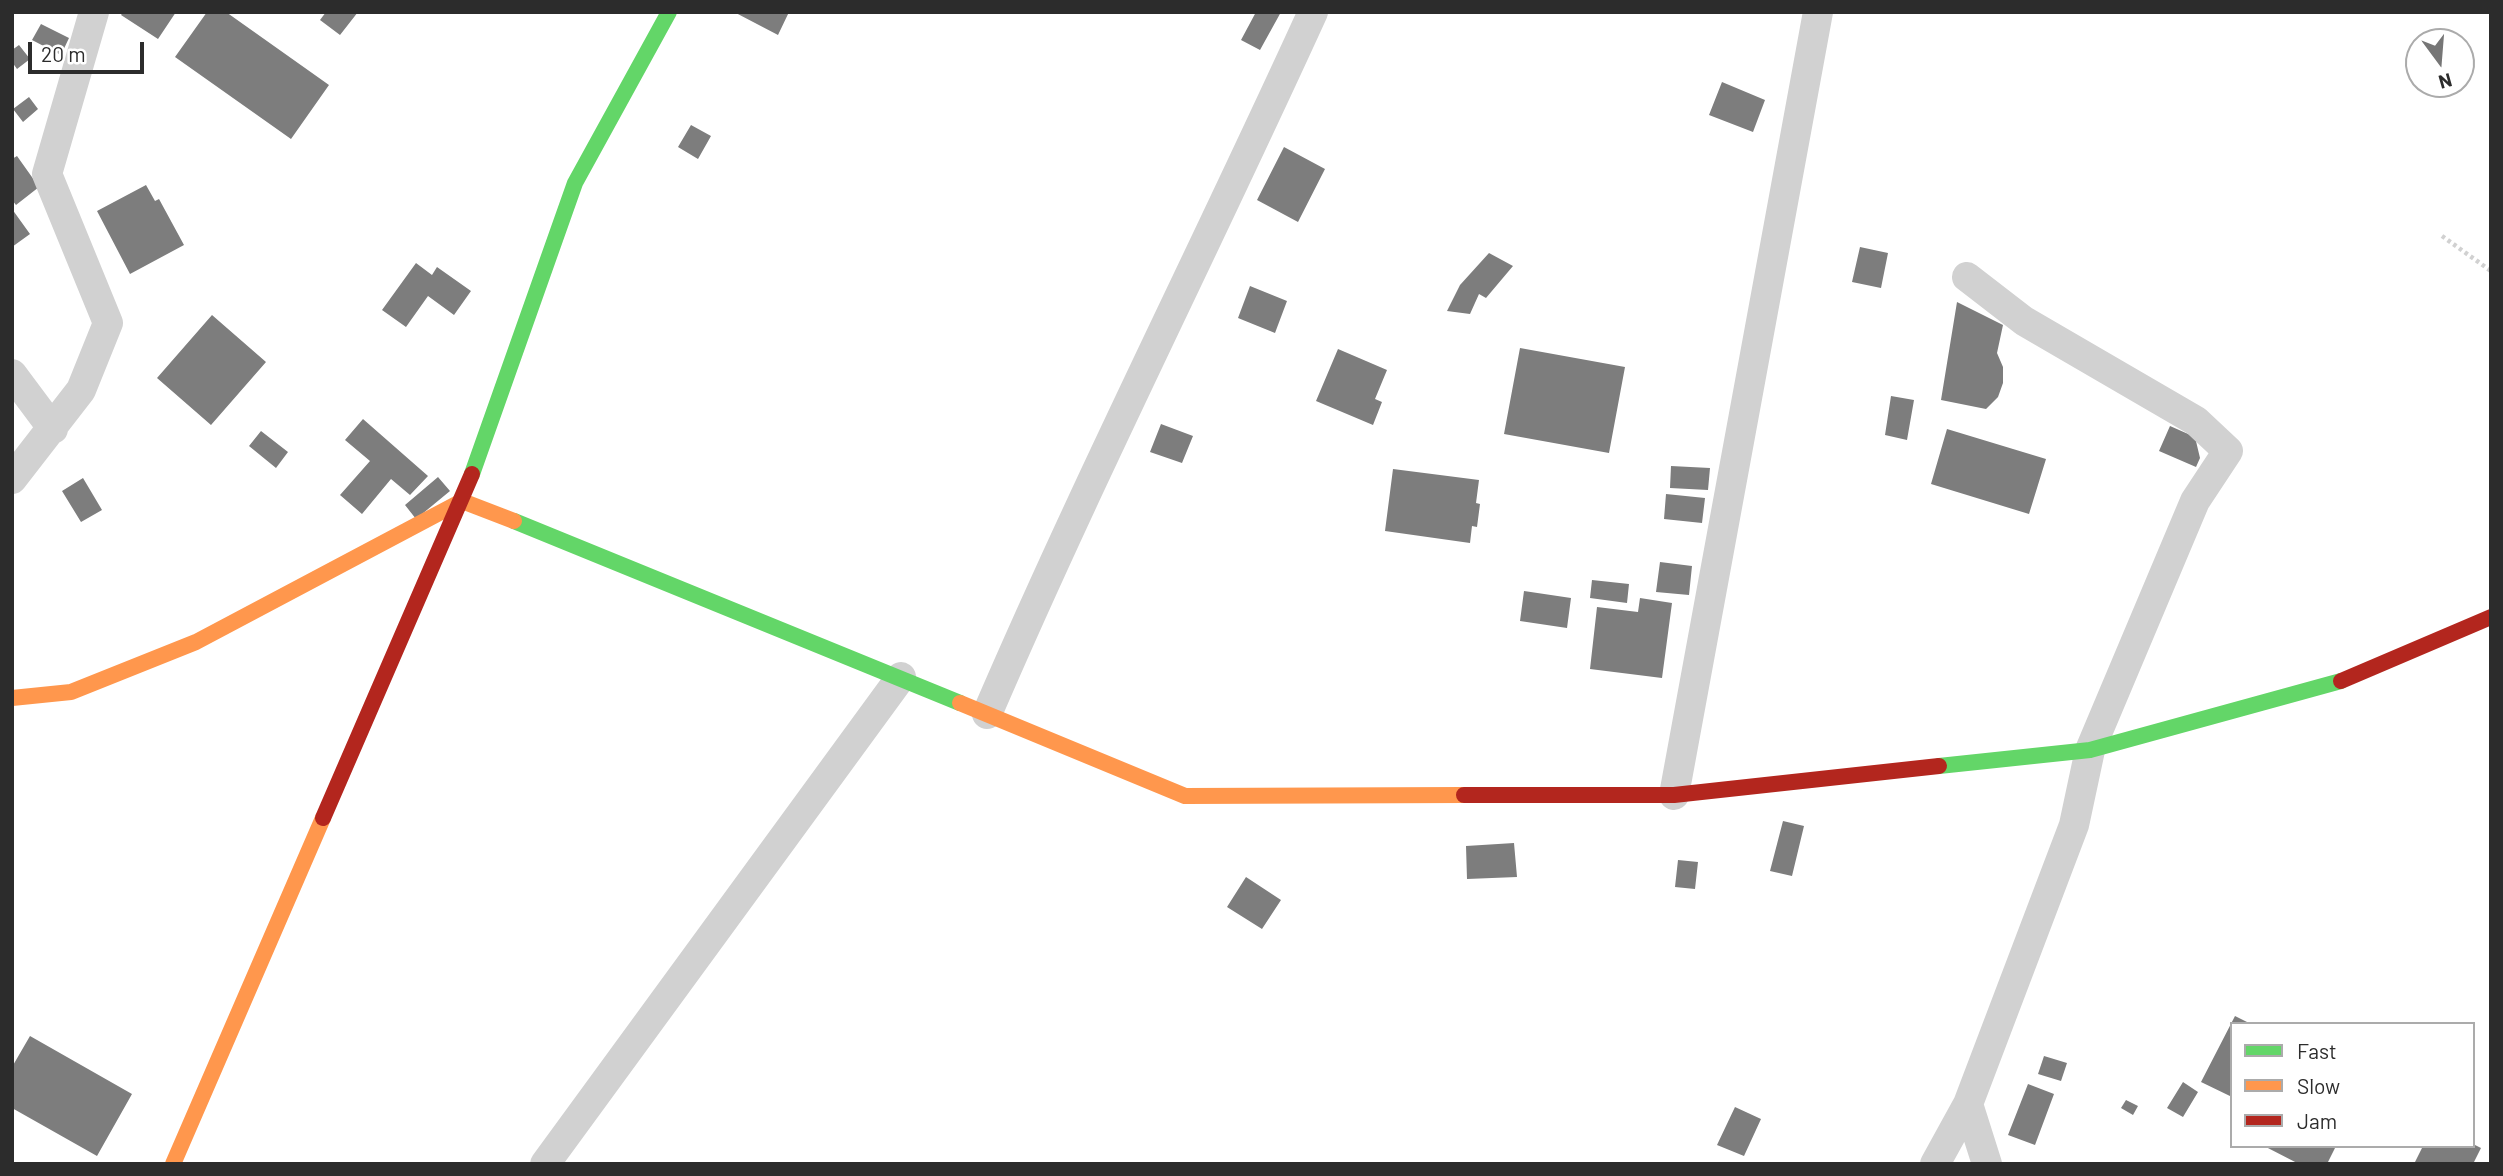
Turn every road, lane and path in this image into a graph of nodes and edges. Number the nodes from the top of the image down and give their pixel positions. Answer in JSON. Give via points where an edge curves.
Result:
{"nodes":[{"id":1,"x":94,"y":12,"type":"edge"},
{"id":2,"x":669,"y":12,"type":"edge"},
{"id":3,"x":1313,"y":12,"type":"edge"},
{"id":4,"x":1818,"y":12,"type":"edge"},
{"id":5,"x":2442,"y":236,"type":"dead end"},
{"id":6,"x":2491,"y":271,"type":"edge"},
{"id":7,"x":1967,"y":277,"type":"dead end"},
{"id":8,"x":12,"y":374,"type":"edge"},
{"id":9,"x":53,"y":429,"type":"junction"},
{"id":10,"x":12,"y":479,"type":"edge"},
{"id":11,"x":462,"y":501,"type":"junction"},
{"id":12,"x":2491,"y":617,"type":"edge"},
{"id":13,"x":901,"y":677,"type":"junction"},
{"id":14,"x":12,"y":698,"type":"edge"},
{"id":15,"x":987,"y":714,"type":"junction"},
{"id":16,"x":2090,"y":750,"type":"junction"},
{"id":17,"x":1674,"y":795,"type":"junction"},
{"id":18,"x":1968,"y":1104,"type":"junction"},
{"id":19,"x":173,"y":1164,"type":"edge"},
{"id":20,"x":545,"y":1164,"type":"edge"},
{"id":21,"x":1935,"y":1164,"type":"edge"},
{"id":22,"x":1987,"y":1164,"type":"edge"}],
"edges":[{"from":1,"to":9,"type":"street","via":[[47,174],[108,324],[82,390]]},
{"from":2,"to":11,"type":"street","via":[[575,183]]},
{"from":3,"to":15,"type":"street","via":[[1045,579]]},
{"from":4,"to":17,"type":"street"},
{"from":5,"to":6,"type":"path"},
{"from":7,"to":16,"type":"street","via":[[2024,321],[2196,421],[2228,451],[2195,501]]},
{"from":8,"to":9,"type":"street"},
{"from":9,"to":10,"type":"street"},
{"from":11,"to":13,"type":"street"},
{"from":11,"to":14,"type":"street","via":[[196,642],[71,692]]},
{"from":11,"to":19,"type":"street"},
{"from":12,"to":16,"type":"street","via":[[2346,680]]},
{"from":13,"to":15,"type":"street"},
{"from":13,"to":20,"type":"street"},
{"from":15,"to":17,"type":"street","via":[[1185,796]]},
{"from":16,"to":17,"type":"street"},
{"from":16,"to":18,"type":"street","via":[[2074,825]]},
{"from":18,"to":21,"type":"street"},
{"from":18,"to":22,"type":"street"}]}
